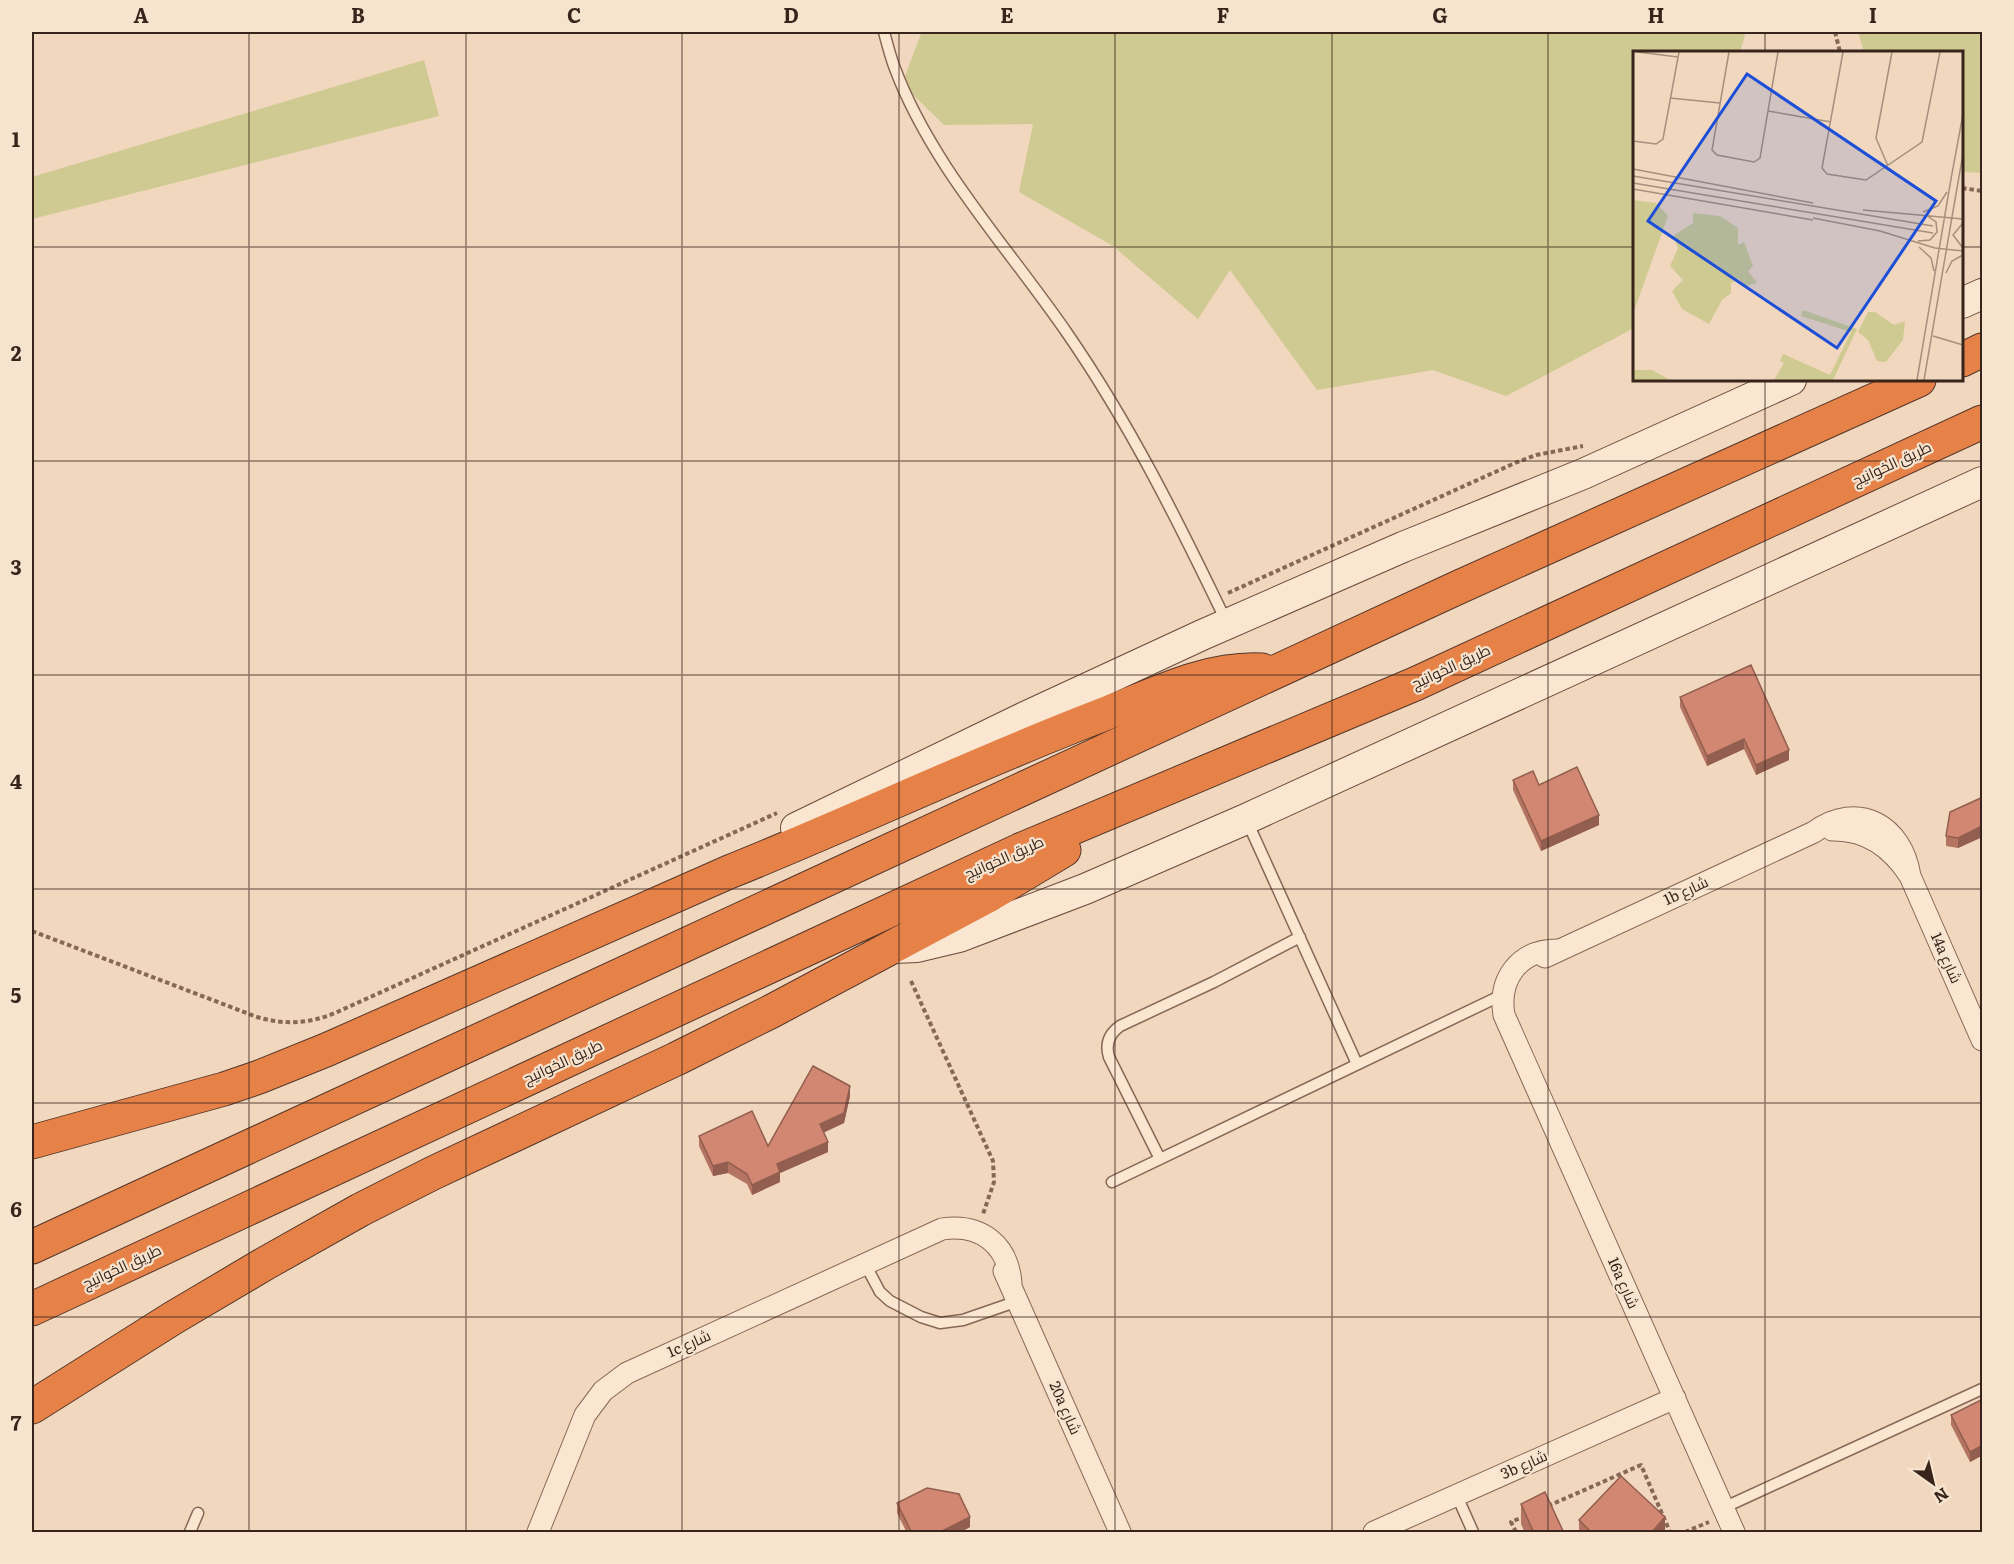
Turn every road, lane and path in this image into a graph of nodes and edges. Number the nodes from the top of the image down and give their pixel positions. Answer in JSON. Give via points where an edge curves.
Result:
{"nodes":[{"id":1,"x":884,"y":32,"type":"edge"},
{"id":2,"x":1835,"y":32,"type":"edge"},
{"id":3,"x":1840,"y":51,"type":"edge"},
{"id":4,"x":1963,"y":188,"type":"edge"},
{"id":5,"x":1983,"y":191,"type":"edge"},
{"id":6,"x":1983,"y":294,"type":"edge"},
{"id":7,"x":1963,"y":303,"type":"edge"},
{"id":8,"x":1983,"y":350,"type":"edge"},
{"id":9,"x":1963,"y":360,"type":"edge"},
{"id":10,"x":1789,"y":381,"type":"edge"},
{"id":11,"x":1917,"y":381,"type":"edge"},
{"id":12,"x":1983,"y":422,"type":"edge"},
{"id":13,"x":1584,"y":446,"type":"dead end"},
{"id":14,"x":1983,"y":483,"type":"edge"},
{"id":15,"x":1222,"y":611,"type":"junction"},
{"id":16,"x":1276,"y":672,"type":"junction"},
{"id":17,"x":1151,"y":794,"type":"junction"},
{"id":18,"x":783,"y":810,"type":"dead end"},
{"id":19,"x":1246,"y":819,"type":"junction"},
{"id":20,"x":1867,"y":827,"type":"joint"},
{"id":21,"x":729,"y":872,"type":"junction"},
{"id":22,"x":32,"y":931,"type":"edge"},
{"id":23,"x":1300,"y":937,"type":"junction"},
{"id":24,"x":892,"y":948,"type":"junction"},
{"id":25,"x":911,"y":981,"type":"dead end"},
{"id":26,"x":1510,"y":985,"type":"junction"},
{"id":27,"x":1983,"y":1040,"type":"edge"},
{"id":28,"x":1357,"y":1064,"type":"junction"},
{"id":29,"x":32,"y":1142,"type":"edge"},
{"id":30,"x":1160,"y":1159,"type":"junction"},
{"id":31,"x":1112,"y":1182,"type":"dead end"},
{"id":32,"x":976,"y":1239,"type":"junction"},
{"id":33,"x":32,"y":1246,"type":"edge"},
{"id":34,"x":865,"y":1264,"type":"junction"},
{"id":35,"x":1015,"y":1292,"type":"junction"},
{"id":36,"x":32,"y":1309,"type":"edge"},
{"id":37,"x":81,"y":1376,"type":"junction"},
{"id":38,"x":1983,"y":1389,"type":"edge"},
{"id":39,"x":32,"y":1397,"type":"edge"},
{"id":40,"x":1675,"y":1398,"type":"junction"},
{"id":41,"x":32,"y":1407,"type":"edge"},
{"id":42,"x":32,"y":1432,"type":"edge"},
{"id":43,"x":1457,"y":1496,"type":"junction"},
{"id":44,"x":1544,"y":1508,"type":"edge"},
{"id":45,"x":198,"y":1513,"type":"dead end"},
{"id":46,"x":1533,"y":1513,"type":"edge"},
{"id":47,"x":1728,"y":1518,"type":"edge"},
{"id":48,"x":1515,"y":1531,"type":"edge"},
{"id":49,"x":190,"y":1533,"type":"edge"},
{"id":50,"x":538,"y":1533,"type":"edge"},
{"id":51,"x":1120,"y":1533,"type":"edge"},
{"id":52,"x":1374,"y":1533,"type":"edge"},
{"id":53,"x":1473,"y":1533,"type":"edge"},
{"id":54,"x":1508,"y":1533,"type":"edge"},
{"id":55,"x":1670,"y":1533,"type":"edge"},
{"id":56,"x":1685,"y":1533,"type":"edge"}],
"edges":[{"from":1,"to":15,"type":"lane","via":[[894,66],[925,130],[1121,416],[1154,473]]},
{"from":2,"to":3,"type":"path"},
{"from":4,"to":5,"type":"path"},
{"from":6,"to":7,"type":"street"},
{"from":8,"to":9,"type":"highway"},
{"from":10,"to":15,"type":"street","via":[[1583,474],[1402,547]]},
{"from":11,"to":16,"type":"highway"},
{"from":12,"to":17,"type":"highway","name":"طريق الخوانيج","via":[[1415,684]]},
{"from":13,"to":15,"type":"path","via":[[1515,463]]},
{"from":14,"to":19,"type":"street"},
{"from":15,"to":21,"type":"street","via":[[1035,712],[769,842]]},
{"from":16,"to":21,"type":"highway","via":[[1234,671],[1193,680],[1021,746]]},
{"from":16,"to":33,"type":"highway"},
{"from":17,"to":24,"type":"highway","via":[[1023,875]]},
{"from":17,"to":36,"type":"highway","name":"طريق الخوانيج","via":[[1020,850]]},
{"from":18,"to":22,"type":"path","via":[[346,1008],[309,1021],[283,1023],[257,1017]]},
{"from":19,"to":23,"type":"lane"},
{"from":19,"to":24,"type":"street","via":[[1085,889],[959,937]]},
{"from":20,"to":26,"type":"street","name":"1b شارع","via":[[1814,832],[1557,950]]},
{"from":20,"to":27,"type":"street","name":"14a شارع","via":[[1886,829],[1900,845]]},
{"from":21,"to":29,"type":"highway","via":[[285,1067],[224,1089]]},
{"from":23,"to":28,"type":"lane"},
{"from":23,"to":30,"type":"lane","via":[[1120,1026],[1111,1034],[1107,1045],[1109,1057]]},
{"from":24,"to":37,"type":"highway","via":[[676,1059],[360,1210]]},
{"from":25,"to":32,"type":"path","via":[[993,1161],[994,1182]]},
{"from":26,"to":28,"type":"lane"},
{"from":26,"to":40,"type":"street","name":"16a شارع","via":[[1504,1016]]},
{"from":28,"to":30,"type":"lane"},
{"from":30,"to":31,"type":"lane"},
{"from":32,"to":34,"type":"street","name":"1c شارع","via":[[954,1227],[942,1229]]},
{"from":32,"to":35,"type":"street","name":"20a شارع"},
{"from":34,"to":35,"type":"lane","via":[[880,1292],[890,1301],[940,1323],[963,1320]]},
{"from":34,"to":50,"type":"street","name":"1c شارع","via":[[615,1381],[585,1415]]},
{"from":35,"to":51,"type":"street","name":"20a شارع"},
{"from":37,"to":39,"type":"highway"},
{"from":37,"to":41,"type":"highway"},
{"from":37,"to":42,"type":"highway","via":[[68,1400]]},
{"from":38,"to":47,"type":"lane"},
{"from":40,"to":43,"type":"street","name":"3b شارع"},
{"from":40,"to":47,"type":"street","name":"16a شارع"},
{"from":43,"to":52,"type":"street","name":"3b شارع"},
{"from":43,"to":53,"type":"lane"},
{"from":44,"to":55,"type":"path","via":[[1641,1465]]},
{"from":45,"to":49,"type":"lane"},
{"from":46,"to":48,"type":"path","via":[[1511,1522]]},
{"from":47,"to":56,"type":"path"},
{"from":48,"to":54,"type":"path"}]}
